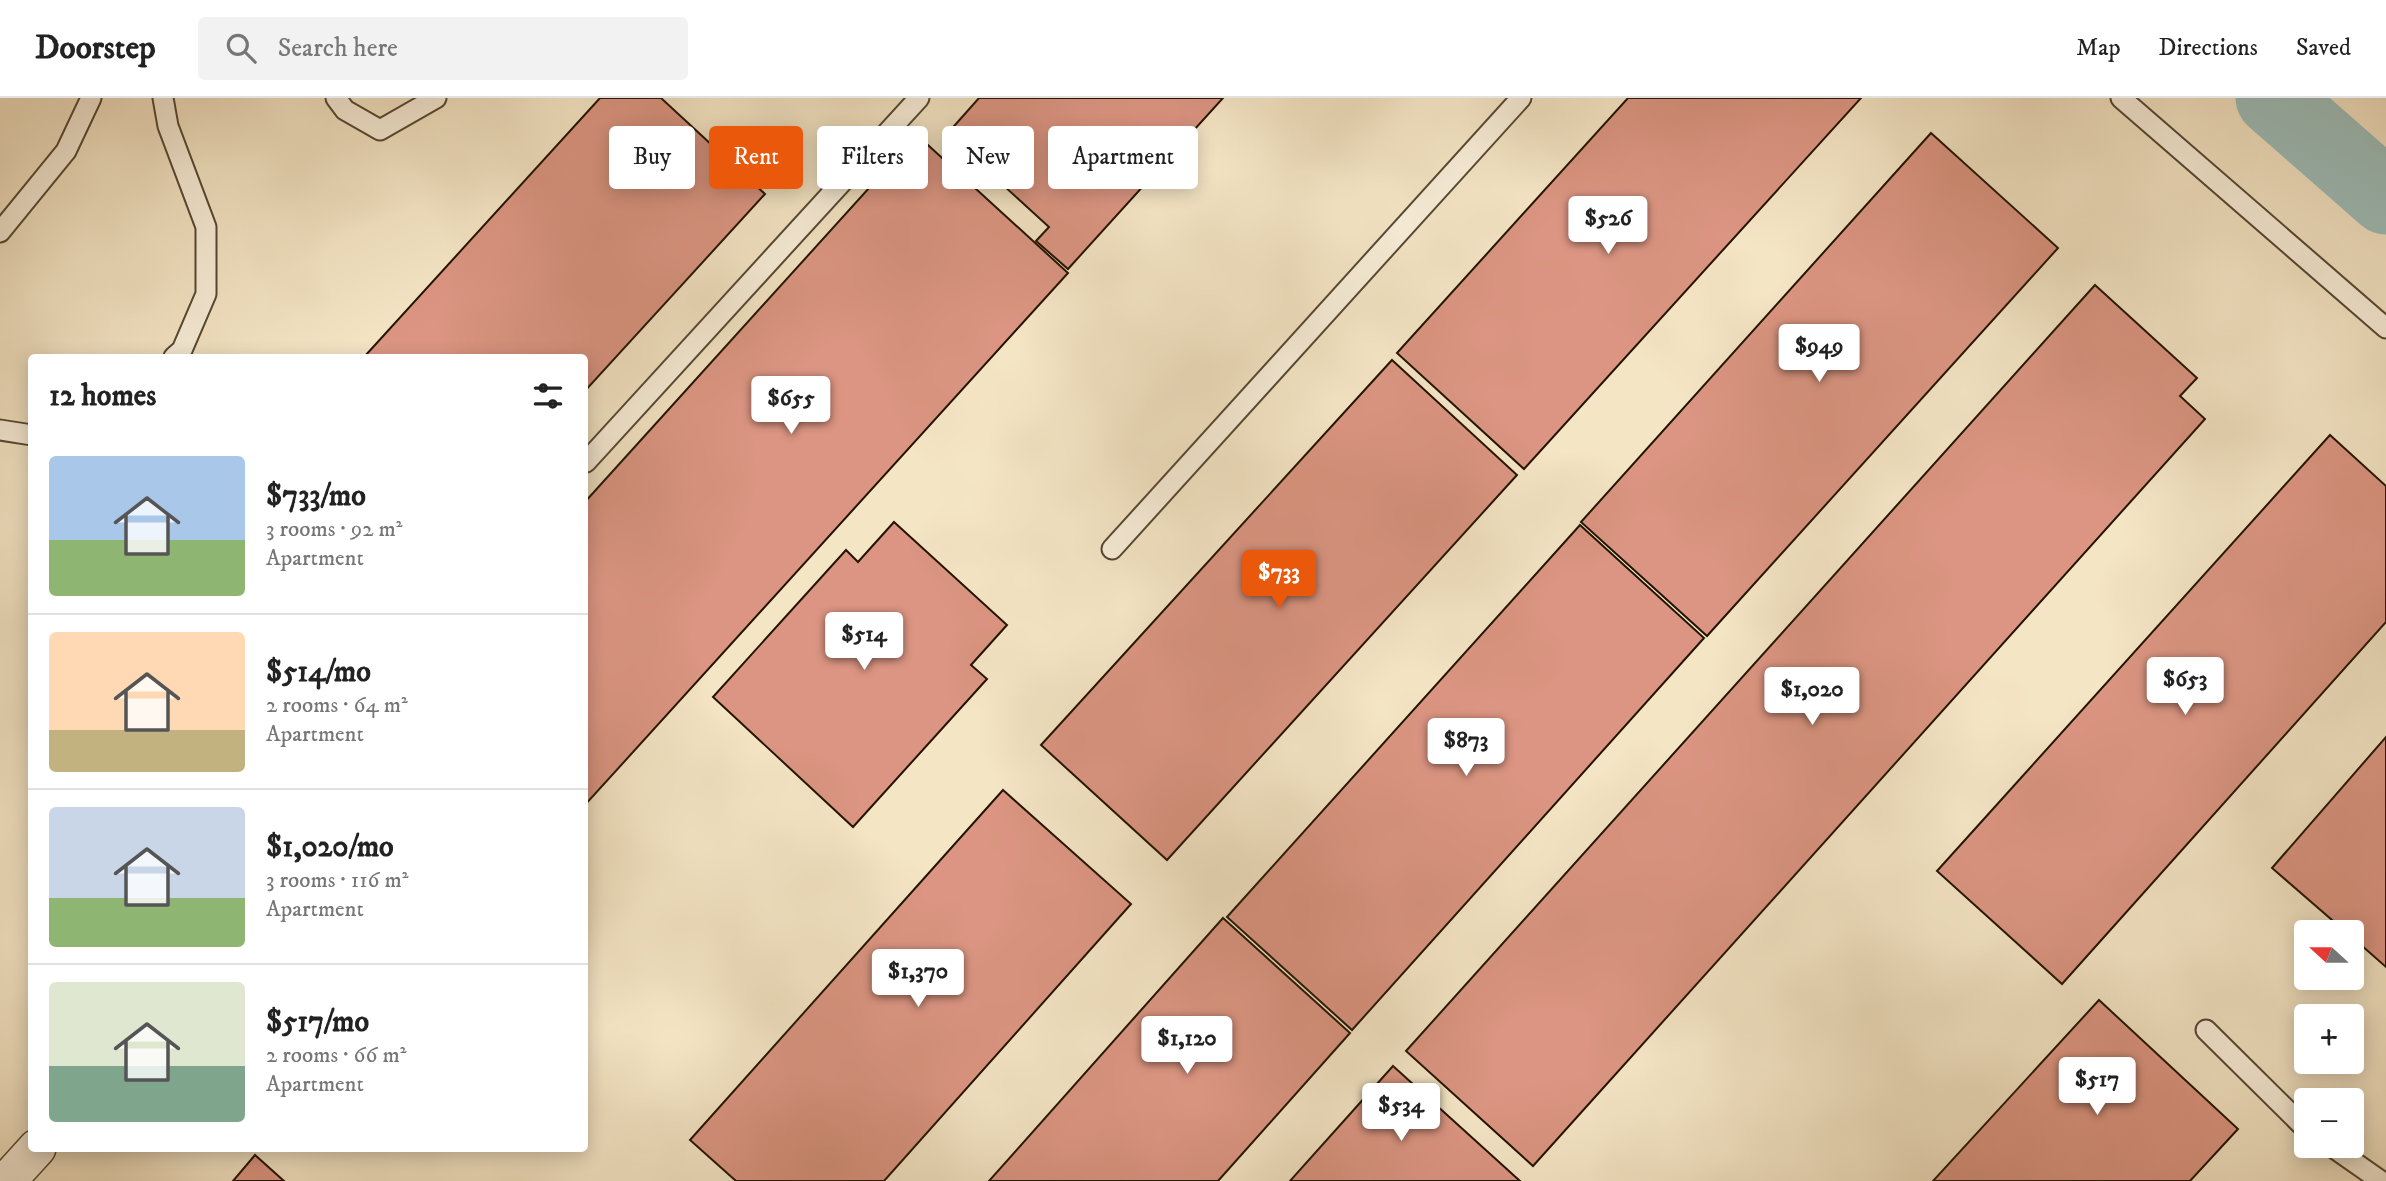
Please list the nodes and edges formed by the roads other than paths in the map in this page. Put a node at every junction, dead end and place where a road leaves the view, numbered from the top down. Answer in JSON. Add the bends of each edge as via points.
{"nodes":[{"id":1,"x":91,"y":98,"type":"edge"},
{"id":2,"x":163,"y":98,"type":"edge"},
{"id":3,"x":336,"y":98,"type":"edge"},
{"id":4,"x":436,"y":98,"type":"edge"},
{"id":5,"x":919,"y":98,"type":"edge"},
{"id":6,"x":1521,"y":98,"type":"edge"},
{"id":7,"x":2121,"y":98,"type":"edge"},
{"id":8,"x":0,"y":232,"type":"edge"},
{"id":9,"x":2386,"y":328,"type":"edge"},
{"id":10,"x":176,"y":354,"type":"edge"},
{"id":11,"x":0,"y":430,"type":"edge"},
{"id":12,"x":28,"y":434,"type":"edge"},
{"id":13,"x":588,"y":460,"type":"edge"},
{"id":14,"x":1112,"y":548,"type":"dead end"},
{"id":15,"x":2206,"y":1030,"type":"dead end"},
{"id":16,"x":2294,"y":1117,"type":"edge"},
{"id":17,"x":33,"y":1152,"type":"edge"},
{"id":18,"x":2348,"y":1158,"type":"edge"},
{"id":19,"x":7,"y":1181,"type":"edge"},
{"id":20,"x":2381,"y":1181,"type":"edge"}],
"edges":[{"from":1,"to":8,"type":"lane","via":[[66,152]]},
{"from":2,"to":10,"type":"lane","via":[[168,126],[206,227],[206,294]]},
{"from":3,"to":4,"type":"lane","via":[[345,110],[380,130]]},
{"from":5,"to":13,"type":"lane"},
{"from":6,"to":14,"type":"lane"},
{"from":7,"to":9,"type":"lane"},
{"from":11,"to":12,"type":"lane"},
{"from":15,"to":16,"type":"lane"},
{"from":17,"to":19,"type":"street"},
{"from":18,"to":20,"type":"lane"}]}
